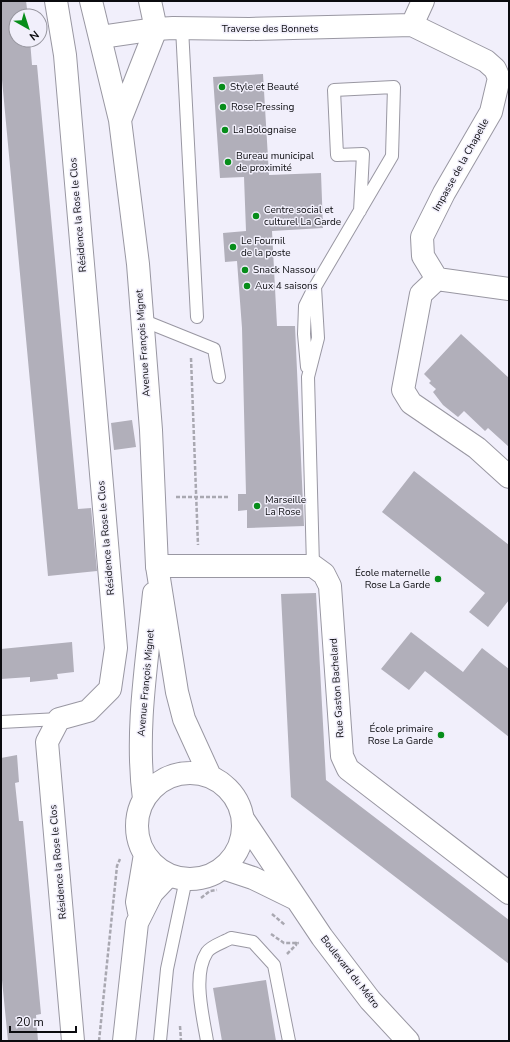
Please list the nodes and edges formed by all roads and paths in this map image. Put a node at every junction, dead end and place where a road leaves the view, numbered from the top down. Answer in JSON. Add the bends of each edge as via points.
{"nodes":[{"id":1,"x":56,"y":1,"type":"edge"},
{"id":2,"x":91,"y":1,"type":"edge"},
{"id":3,"x":150,"y":1,"type":"edge"},
{"id":4,"x":423,"y":1,"type":"edge"},
{"id":5,"x":412,"y":25,"type":"junction"},
{"id":6,"x":182,"y":28,"type":"junction"},
{"id":7,"x":156,"y":29,"type":"junction"},
{"id":8,"x":101,"y":37,"type":"junction"},
{"id":9,"x":504,"y":79,"type":"edge"},
{"id":10,"x":120,"y":120,"type":"junction"},
{"id":11,"x":360,"y":211,"type":"junction"},
{"id":12,"x":437,"y":279,"type":"junction"},
{"id":13,"x":509,"y":289,"type":"edge"},
{"id":14,"x":197,"y":317,"type":"dead end"},
{"id":15,"x":142,"y":320,"type":"junction"},
{"id":16,"x":190,"y":340,"type":"junction"},
{"id":17,"x":219,"y":377,"type":"dead end"},
{"id":18,"x":509,"y":477,"type":"edge"},
{"id":19,"x":154,"y":497,"type":"junction"},
{"id":20,"x":196,"y":497,"type":"junction"},
{"id":21,"x":228,"y":497,"type":"dead end"},
{"id":22,"x":157,"y":566,"type":"junction"},
{"id":23,"x":313,"y":566,"type":"junction"},
{"id":24,"x":200,"y":568,"type":"junction"},
{"id":25,"x":59,"y":718,"type":"junction"},
{"id":26,"x":1,"y":722,"type":"edge"},
{"id":27,"x":210,"y":776,"type":"junction"},
{"id":28,"x":144,"y":799,"type":"junction"},
{"id":29,"x":243,"y":820,"type":"junction"},
{"id":30,"x":142,"y":849,"type":"junction"},
{"id":31,"x":223,"y":868,"type":"junction"},
{"id":32,"x":178,"y":877,"type":"junction"},
{"id":33,"x":222,"y":889,"type":"dead end"},
{"id":34,"x":509,"y":893,"type":"edge"},
{"id":35,"x":297,"y":899,"type":"junction"},
{"id":36,"x":198,"y":903,"type":"dead end"},
{"id":37,"x":267,"y":908,"type":"dead end"},
{"id":38,"x":140,"y":916,"type":"junction"},
{"id":39,"x":289,"y":928,"type":"dead end"},
{"id":40,"x":298,"y":939,"type":"dead end"},
{"id":41,"x":274,"y":965,"type":"junction"},
{"id":42,"x":73,"y":1041,"type":"edge"},
{"id":43,"x":99,"y":1041,"type":"edge"},
{"id":44,"x":124,"y":1041,"type":"edge"},
{"id":45,"x":160,"y":1041,"type":"edge"},
{"id":46,"x":207,"y":1041,"type":"edge"},
{"id":47,"x":289,"y":1041,"type":"edge"},
{"id":48,"x":408,"y":1041,"type":"edge"}],
"edges":[{"from":1,"to":25,"type":"street","name":"Résidence la Rose le Clos","via":[[65,55],[116,648],[110,689],[88,711]]},
{"from":2,"to":8,"type":"street","name":"Avenue François Mignet"},
{"from":3,"to":7,"type":"street"},
{"from":4,"to":5,"type":"street"},
{"from":5,"to":6,"type":"street","name":"Traverse des Bonnets"},
{"from":5,"to":9,"type":"street","name":"Impasse de la Chapelle","via":[[486,61]]},
{"from":6,"to":7,"type":"street","name":"Traverse des Bonnets"},
{"from":6,"to":14,"type":"lane"},
{"from":7,"to":8,"type":"street","name":"Traverse des Bonnets"},
{"from":7,"to":10,"type":"street","name":"Avenue François Mignet"},
{"from":8,"to":10,"type":"street","name":"Avenue François Mignet"},
{"from":9,"to":12,"type":"street","name":"Impasse de la Chapelle","via":[[491,112],[444,193],[422,237],[423,256]]},
{"from":10,"to":15,"type":"street","name":"Avenue François Mignet","via":[[138,264]]},
{"from":11,"to":11,"type":"lane","via":[[392,156],[394,87],[334,90],[337,155],[363,154]]},
{"from":11,"to":23,"type":"lane","via":[[315,287],[318,338],[308,377]]},
{"from":12,"to":13,"type":"street"},
{"from":12,"to":18,"type":"street","via":[[421,294],[403,390],[411,403],[477,448]]},
{"from":15,"to":16,"type":"lane"},
{"from":15,"to":19,"type":"street","name":"Avenue François Mignet"},
{"from":16,"to":17,"type":"lane","via":[[214,349]]},
{"from":16,"to":20,"type":"path"},
{"from":19,"to":20,"type":"path"},
{"from":19,"to":22,"type":"street","name":"Avenue François Mignet"},
{"from":20,"to":21,"type":"path"},
{"from":20,"to":24,"type":"path"},
{"from":22,"to":24,"type":"street"},
{"from":22,"to":27,"type":"street","name":"Avenue François Mignet","via":[[177,692],[184,719]]},
{"from":22,"to":28,"type":"street","name":"Avenue François Mignet","via":[[140,738],[140,770]]},
{"from":23,"to":24,"type":"street"},
{"from":23,"to":34,"type":"street","name":"Rue Gaston Bachelard","via":[[324,574],[330,586],[342,756],[348,769]]},
{"from":25,"to":26,"type":"lane"},
{"from":25,"to":42,"type":"street","name":"Résidence la Rose le Clos","via":[[47,742]]},
{"from":27,"to":28,"type":"street","via":[[192,773],[173,776],[156,785]]},
{"from":27,"to":29,"type":"street","via":[[226,786],[238,802]]},
{"from":28,"to":30,"type":"street","via":[[138,814],[137,829]]},
{"from":29,"to":31,"type":"street","via":[[242,838],[235,854]]},
{"from":29,"to":35,"type":"street","name":"Boulevard du Métro"},
{"from":30,"to":32,"type":"street","via":[[155,866]]},
{"from":30,"to":38,"type":"street","via":[[136,902]]},
{"from":30,"to":43,"type":"path","via":[[122,856],[117,866]]},
{"from":31,"to":32,"type":"street","via":[[206,877]]},
{"from":31,"to":35,"type":"street","via":[[253,878]]},
{"from":32,"to":38,"type":"street","via":[[152,893]]},
{"from":32,"to":45,"type":"lane"},
{"from":33,"to":36,"type":"path","via":[[210,891],[202,896]]},
{"from":35,"to":48,"type":"street","name":"Boulevard du Métro","via":[[370,1000]]},
{"from":37,"to":39,"type":"path"},
{"from":38,"to":44,"type":"street","via":[[137,923]]},
{"from":40,"to":41,"type":"path","via":[[296,945]]},
{"from":41,"to":46,"type":"lane","via":[[253,942],[230,938],[207,951],[200,969],[200,994]]},
{"from":41,"to":47,"type":"lane"}]}
